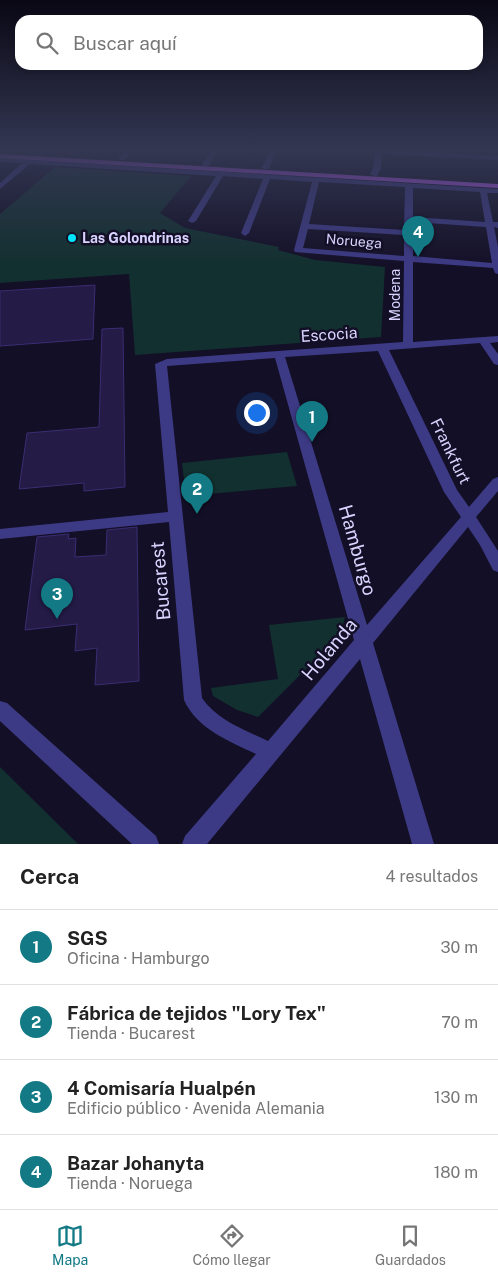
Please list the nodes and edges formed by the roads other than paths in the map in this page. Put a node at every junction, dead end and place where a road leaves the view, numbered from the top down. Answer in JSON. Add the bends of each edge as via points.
{"nodes":[{"id":1,"x":212,"y":188,"type":"edge"},
{"id":2,"x":263,"y":188,"type":"edge"},
{"id":3,"x":314,"y":188,"type":"edge"},
{"id":4,"x":409,"y":188,"type":"edge"},
{"id":5,"x":453,"y":188,"type":"edge"},
{"id":6,"x":488,"y":188,"type":"edge"},
{"id":7,"x":482,"y":190,"type":"junction"},
{"id":8,"x":408,"y":219,"type":"junction"},
{"id":9,"x":192,"y":220,"type":"dead end"},
{"id":10,"x":493,"y":225,"type":"edge"},
{"id":11,"x":304,"y":226,"type":"junction"},
{"id":12,"x":245,"y":232,"type":"dead end"},
{"id":13,"x":408,"y":233,"type":"junction"},
{"id":14,"x":408,"y":259,"type":"junction"},
{"id":15,"x":498,"y":268,"type":"edge"},
{"id":16,"x":498,"y":339,"type":"edge"},
{"id":17,"x":483,"y":340,"type":"junction"},
{"id":18,"x":408,"y":345,"type":"junction"},
{"id":19,"x":382,"y":347,"type":"junction"},
{"id":20,"x":279,"y":354,"type":"junction"},
{"id":21,"x":498,"y":362,"type":"edge"},
{"id":22,"x":163,"y":363,"type":"joint"},
{"id":23,"x":498,"y":482,"type":"edge"},
{"id":24,"x":175,"y":516,"type":"junction"},
{"id":25,"x":468,"y":518,"type":"junction"},
{"id":26,"x":0,"y":534,"type":"edge"},
{"id":27,"x":498,"y":566,"type":"edge"},
{"id":28,"x":364,"y":641,"type":"junction"},
{"id":29,"x":0,"y":709,"type":"edge"},
{"id":30,"x":271,"y":752,"type":"junction"},
{"id":31,"x":148,"y":844,"type":"edge"},
{"id":32,"x":193,"y":844,"type":"edge"},
{"id":33,"x":423,"y":844,"type":"edge"}],
"edges":[{"from":1,"to":9,"type":"street"},
{"from":2,"to":12,"type":"street"},
{"from":3,"to":11,"type":"street"},
{"from":4,"to":8,"type":"street","name":"Modena"},
{"from":5,"to":7,"type":"street"},
{"from":6,"to":7,"type":"street"},
{"from":7,"to":10,"type":"street"},
{"from":8,"to":10,"type":"street"},
{"from":8,"to":13,"type":"street","name":"Modena"},
{"from":10,"to":15,"type":"street"},
{"from":11,"to":13,"type":"street"},
{"from":11,"to":14,"type":"street","name":"Noruega","via":[[298,250]]},
{"from":13,"to":14,"type":"street","name":"Modena"},
{"from":14,"to":15,"type":"street","name":"Noruega"},
{"from":14,"to":18,"type":"street","name":"Modena"},
{"from":16,"to":17,"type":"street","name":"Escocia"},
{"from":17,"to":18,"type":"street","name":"Escocia"},
{"from":17,"to":21,"type":"street"},
{"from":18,"to":19,"type":"street","name":"Escocia"},
{"from":19,"to":20,"type":"street","name":"Escocia"},
{"from":19,"to":25,"type":"street","name":"Frankfurt","via":[[451,492]]},
{"from":20,"to":22,"type":"street","name":"Escocia"},
{"from":20,"to":28,"type":"street","name":"Hamburgo"},
{"from":22,"to":24,"type":"street","name":"Bucarest"},
{"from":23,"to":25,"type":"street","name":"Holanda"},
{"from":24,"to":26,"type":"street"},
{"from":24,"to":30,"type":"street","name":"Bucarest","via":[[192,700],[210,720]]},
{"from":25,"to":27,"type":"street","name":"Frankfurt","via":[[486,542]]},
{"from":25,"to":28,"type":"street","name":"Holanda"},
{"from":28,"to":30,"type":"street","name":"Holanda"},
{"from":28,"to":33,"type":"street","name":"Hamburgo"},
{"from":29,"to":31,"type":"street"},
{"from":30,"to":32,"type":"street","name":"Holanda"}]}
